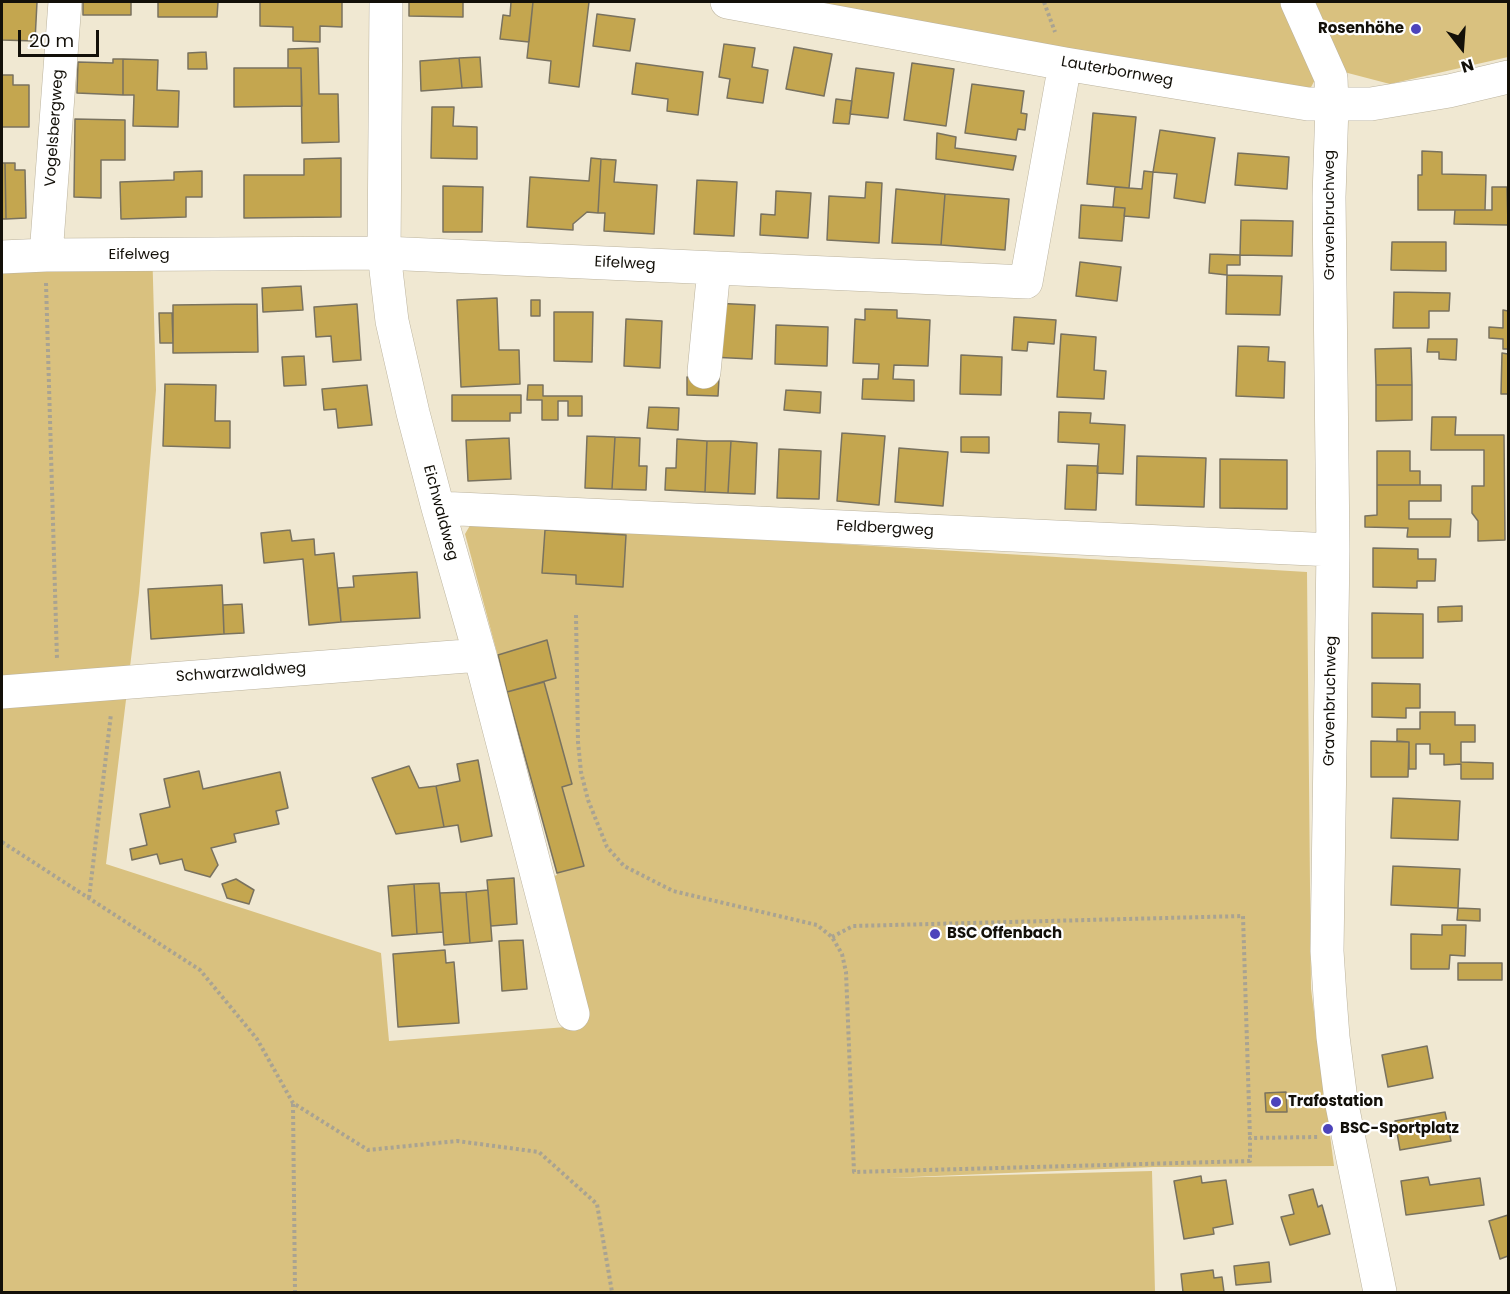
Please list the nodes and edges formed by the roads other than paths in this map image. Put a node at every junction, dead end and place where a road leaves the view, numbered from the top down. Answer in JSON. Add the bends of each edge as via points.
{"nodes":[{"id":1,"x":65,"y":2,"type":"edge"},
{"id":2,"x":386,"y":2,"type":"edge"},
{"id":3,"x":727,"y":2,"type":"edge"},
{"id":4,"x":1297,"y":2,"type":"edge"},
{"id":5,"x":1065,"y":63,"type":"junction"},
{"id":6,"x":1509,"y":77,"type":"edge"},
{"id":7,"x":1332,"y":105,"type":"junction"},
{"id":8,"x":384,"y":253,"type":"junction"},
{"id":9,"x":46,"y":255,"type":"junction"},
{"id":10,"x":2,"y":257,"type":"edge"},
{"id":11,"x":714,"y":268,"type":"junction"},
{"id":12,"x":704,"y":372,"type":"dead end"},
{"id":13,"x":438,"y":508,"type":"junction"},
{"id":14,"x":1333,"y":550,"type":"junction"},
{"id":15,"x":480,"y":655,"type":"junction"},
{"id":16,"x":2,"y":692,"type":"edge"},
{"id":17,"x":573,"y":1014,"type":"dead end"},
{"id":18,"x":1380,"y":1293,"type":"edge"}],
"edges":[{"from":1,"to":9,"type":"street","name":"Vogelsbergweg"},
{"from":2,"to":8,"type":"street","name":"Eichwaldweg"},
{"from":3,"to":5,"type":"street","name":"Lauterbornweg"},
{"from":4,"to":7,"type":"street","name":"Gravenbruchweg","via":[[1331,78]]},
{"from":5,"to":7,"type":"street","name":"Lauterbornweg"},
{"from":5,"to":11,"type":"street","name":"Eifelweg","via":[[1026,282]]},
{"from":6,"to":7,"type":"street","name":"Lauterbornweg","via":[[1371,104]]},
{"from":7,"to":14,"type":"street","name":"Gravenbruchweg","via":[[1329,197]]},
{"from":8,"to":9,"type":"street","name":"Eifelweg"},
{"from":8,"to":11,"type":"street","name":"Eifelweg"},
{"from":8,"to":13,"type":"street","name":"Eichwaldweg","via":[[392,321]]},
{"from":9,"to":10,"type":"street","name":"Eifelweg"},
{"from":11,"to":12,"type":"street"},
{"from":13,"to":14,"type":"street","name":"Feldbergweg"},
{"from":13,"to":15,"type":"street","name":"Eichwaldweg"},
{"from":14,"to":18,"type":"street","name":"Gravenbruchweg","via":[[1327,951],[1332,1037]]},
{"from":15,"to":16,"type":"street","name":"Schwarzwaldweg"},
{"from":15,"to":17,"type":"street","name":"Eichwaldweg"}]}
